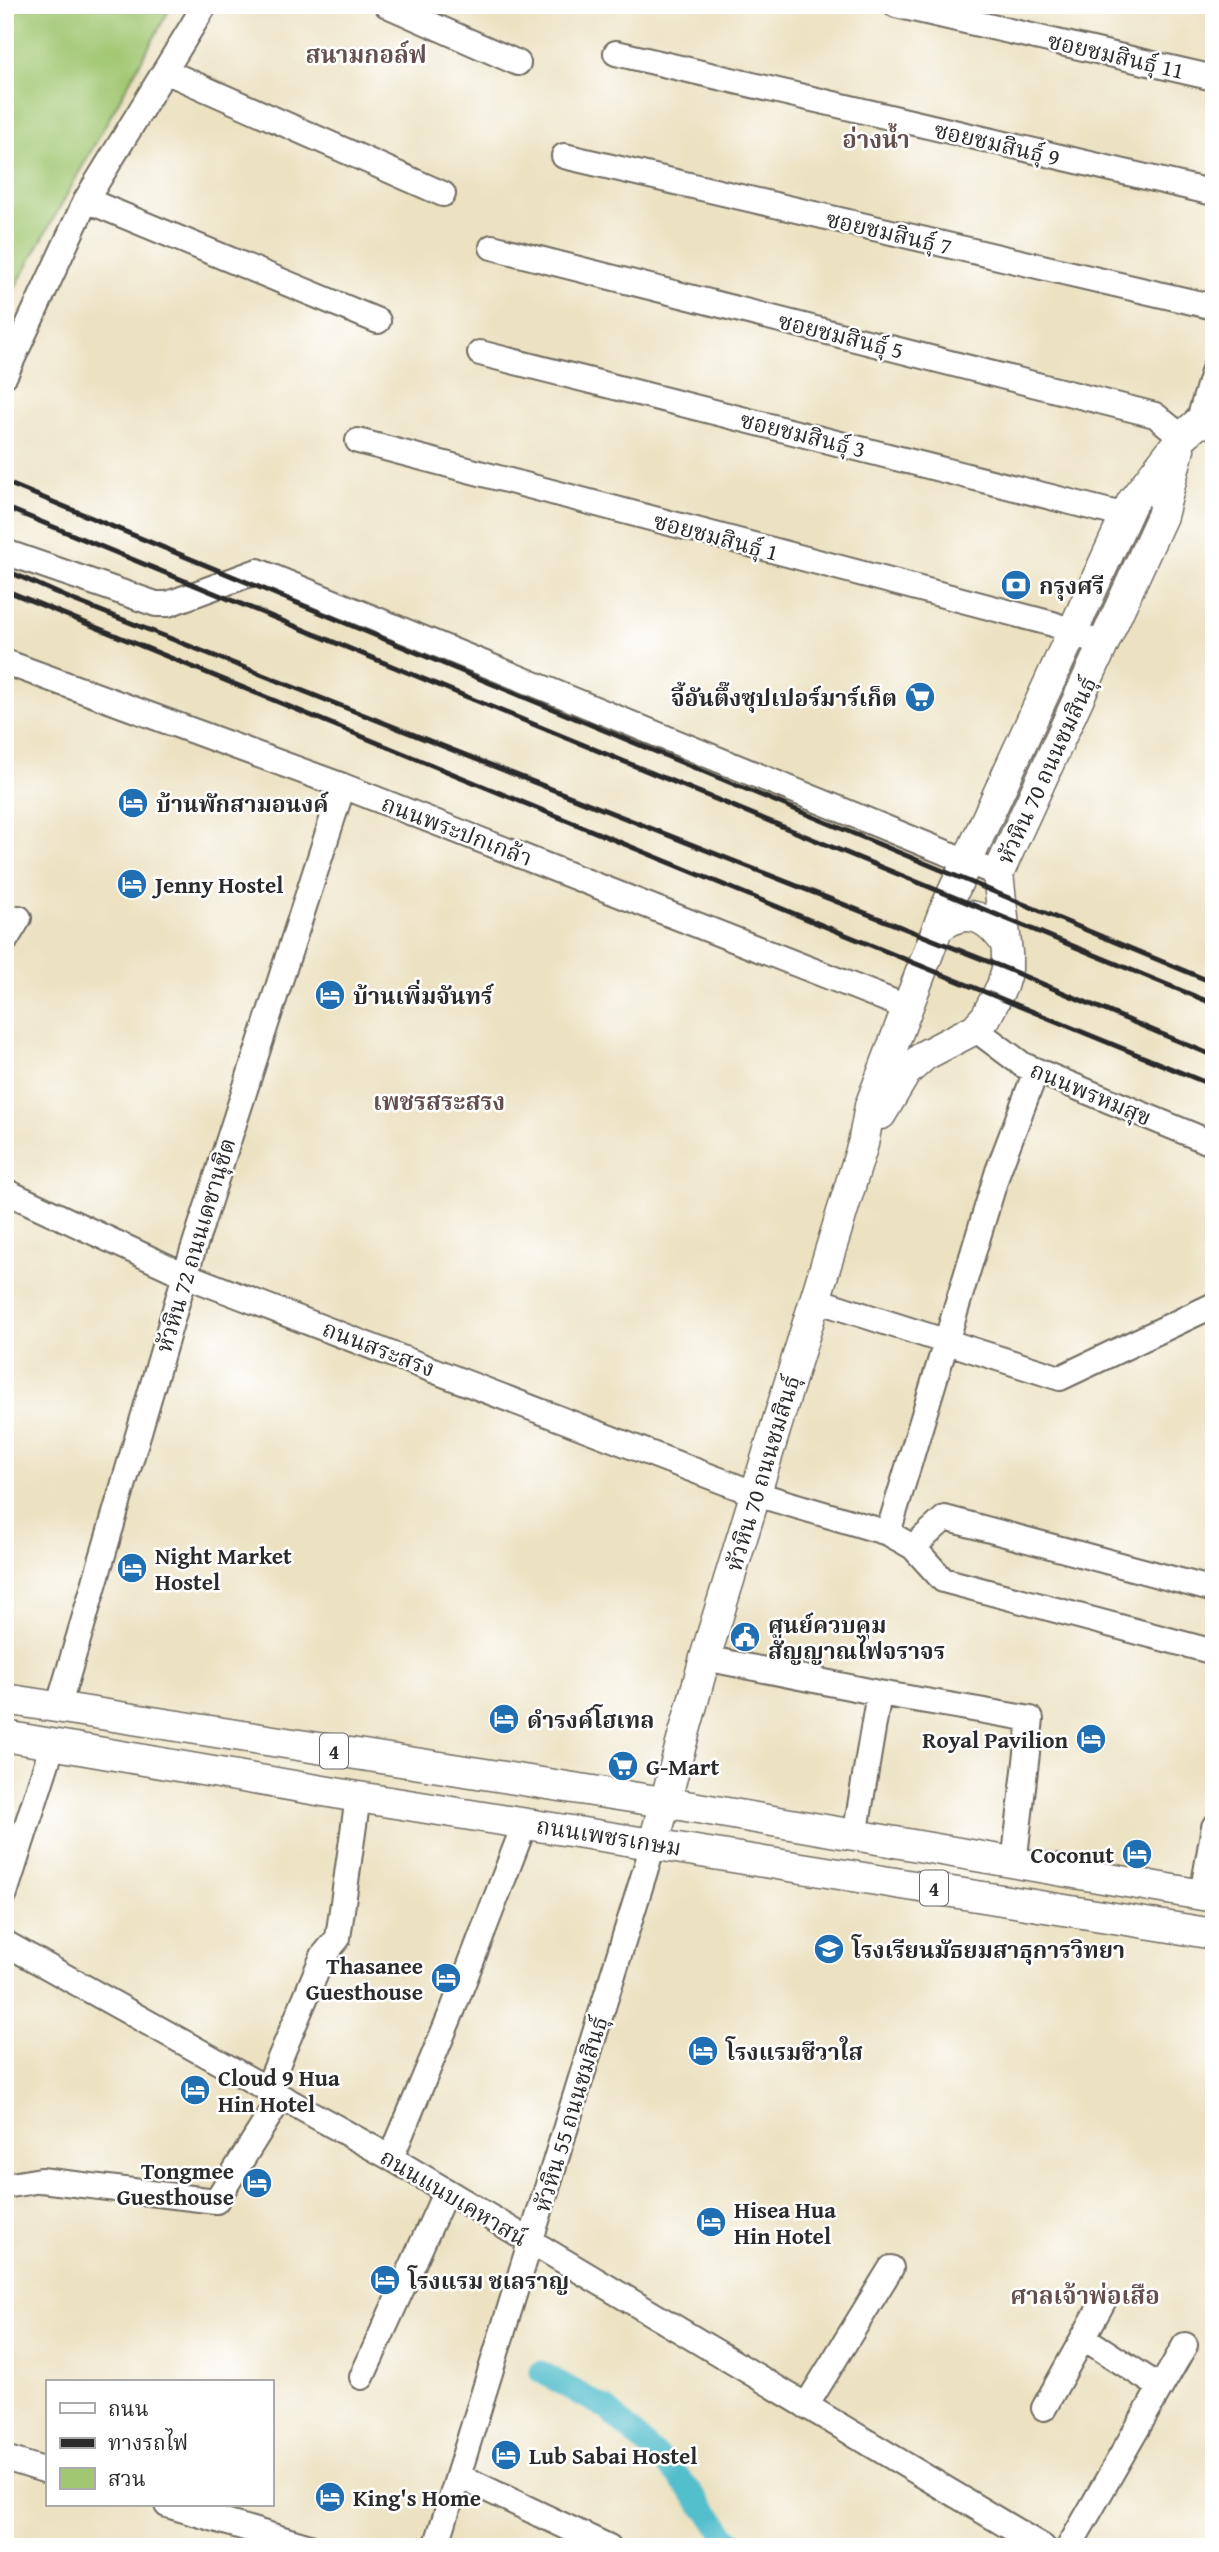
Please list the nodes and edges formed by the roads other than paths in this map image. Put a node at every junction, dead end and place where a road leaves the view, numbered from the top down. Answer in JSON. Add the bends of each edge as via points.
{"nodes":[{"id":1,"x":205,"y":5,"type":"edge"},
{"id":2,"x":387,"y":5,"type":"edge"},
{"id":3,"x":896,"y":5,"type":"edge"},
{"id":4,"x":616,"y":53,"type":"dead end"},
{"id":5,"x":518,"y":64,"type":"dead end"},
{"id":6,"x":165,"y":71,"type":"junction"},
{"id":7,"x":1214,"y":78,"type":"edge"},
{"id":8,"x":564,"y":156,"type":"dead end"},
{"id":9,"x":443,"y":194,"type":"dead end"},
{"id":10,"x":1214,"y":194,"type":"edge"},
{"id":11,"x":86,"y":200,"type":"junction"},
{"id":12,"x":492,"y":247,"type":"dead end"},
{"id":13,"x":1214,"y":307,"type":"edge"},
{"id":14,"x":378,"y":321,"type":"dead end"},
{"id":15,"x":480,"y":353,"type":"dead end"},
{"id":16,"x":1214,"y":369,"type":"edge"},
{"id":17,"x":5,"y":375,"type":"edge"},
{"id":18,"x":1198,"y":427,"type":"edge"},
{"id":19,"x":358,"y":441,"type":"dead end"},
{"id":20,"x":1126,"y":516,"type":"junction"},
{"id":21,"x":5,"y":552,"type":"edge"},
{"id":22,"x":1073,"y":631,"type":"junction"},
{"id":23,"x":1103,"y":645,"type":"junction"},
{"id":24,"x":5,"y":662,"type":"edge"},
{"id":25,"x":343,"y":786,"type":"junction"},
{"id":26,"x":968,"y":862,"type":"junction"},
{"id":27,"x":998,"y":874,"type":"junction"},
{"id":28,"x":19,"y":918,"type":"dead end"},
{"id":29,"x":937,"y":929,"type":"junction"},
{"id":30,"x":5,"y":941,"type":"edge"},
{"id":31,"x":1005,"y":942,"type":"junction"},
{"id":32,"x":906,"y":1007,"type":"junction"},
{"id":33,"x":966,"y":1034,"type":"junction"},
{"id":34,"x":1036,"y":1071,"type":"junction"},
{"id":35,"x":863,"y":1144,"type":"junction"},
{"id":36,"x":1214,"y":1144,"type":"edge"},
{"id":37,"x":5,"y":1191,"type":"edge"},
{"id":38,"x":185,"y":1275,"type":"junction"},
{"id":39,"x":816,"y":1300,"type":"junction"},
{"id":40,"x":1214,"y":1305,"type":"edge"},
{"id":41,"x":944,"y":1342,"type":"junction"},
{"id":42,"x":757,"y":1494,"type":"junction"},
{"id":43,"x":888,"y":1533,"type":"junction"},
{"id":44,"x":914,"y":1547,"type":"junction"},
{"id":45,"x":1214,"y":1590,"type":"edge"},
{"id":46,"x":1214,"y":1652,"type":"edge"},
{"id":47,"x":705,"y":1658,"type":"junction"},
{"id":48,"x":879,"y":1693,"type":"junction"},
{"id":49,"x":5,"y":1699,"type":"edge"},
{"id":50,"x":58,"y":1708,"type":"junction"},
{"id":51,"x":5,"y":1736,"type":"edge"},
{"id":52,"x":53,"y":1744,"type":"junction"},
{"id":53,"x":358,"y":1797,"type":"junction"},
{"id":54,"x":663,"y":1802,"type":"junction"},
{"id":55,"x":525,"y":1824,"type":"junction"},
{"id":56,"x":1214,"y":1827,"type":"edge"},
{"id":57,"x":855,"y":1836,"type":"junction"},
{"id":58,"x":654,"y":1842,"type":"junction"},
{"id":59,"x":1014,"y":1864,"type":"junction"},
{"id":60,"x":5,"y":1893,"type":"edge"},
{"id":61,"x":1208,"y":1896,"type":"edge"},
{"id":62,"x":1214,"y":1934,"type":"edge"},
{"id":63,"x":5,"y":1943,"type":"edge"},
{"id":64,"x":274,"y":2093,"type":"junction"},
{"id":65,"x":391,"y":2158,"type":"junction"},
{"id":66,"x":5,"y":2186,"type":"edge"},
{"id":67,"x":446,"y":2191,"type":"junction"},
{"id":68,"x":530,"y":2243,"type":"junction"},
{"id":69,"x":891,"y":2268,"type":"dead end"},
{"id":70,"x":1103,"y":2302,"type":"dead end"},
{"id":71,"x":1084,"y":2338,"type":"junction"},
{"id":72,"x":1185,"y":2345,"type":"dead end"},
{"id":73,"x":362,"y":2377,"type":"dead end"},
{"id":74,"x":1160,"y":2387,"type":"junction"},
{"id":75,"x":806,"y":2406,"type":"junction"},
{"id":76,"x":1044,"y":2408,"type":"dead end"},
{"id":77,"x":5,"y":2458,"type":"edge"},
{"id":78,"x":46,"y":2471,"type":"edge"},
{"id":79,"x":459,"y":2476,"type":"junction"},
{"id":80,"x":170,"y":2506,"type":"edge"},
{"id":81,"x":310,"y":2547,"type":"edge"},
{"id":82,"x":436,"y":2547,"type":"edge"},
{"id":83,"x":609,"y":2547,"type":"edge"},
{"id":84,"x":1043,"y":2547,"type":"edge"},
{"id":85,"x":1069,"y":2547,"type":"edge"}],
"edges":[{"from":1,"to":6,"type":"street"},
{"from":2,"to":5,"type":"street"},
{"from":3,"to":7,"type":"street","name":"ซอยชมสินธุ์ 11"},
{"from":4,"to":10,"type":"street","name":"ซอยชมสินธุ์ 9"},
{"from":6,"to":9,"type":"street"},
{"from":6,"to":11,"type":"street"},
{"from":8,"to":13,"type":"street","name":"ซอยชมสินธุ์ 7"},
{"from":11,"to":14,"type":"street"},
{"from":11,"to":17,"type":"street"},
{"from":12,"to":18,"type":"street","name":"ซอยชมสินธุ์ 5"},
{"from":15,"to":20,"type":"street","name":"ซอยชมสินธุ์ 3"},
{"from":16,"to":18,"type":"street","name":"หัวหิน 70 ถนนชมสินธุ์"},
{"from":18,"to":20,"type":"main road","name":"หัวหิน 70 ถนนชมสินธุ์","via":[[1132,502]]},
{"from":18,"to":23,"type":"main road","name":"หัวหิน 70 ถนนชมสินธุ์"},
{"from":19,"to":22,"type":"street","name":"ซอยชมสินธุ์ 1"},
{"from":20,"to":22,"type":"main road","name":"หัวหิน 70 ถนนชมสินธุ์"},
{"from":21,"to":26,"type":"street","via":[[156,604],[168,604],[258,571]]},
{"from":22,"to":23,"type":"street","name":"ซอยชมสินธุ์ 1"},
{"from":22,"to":26,"type":"main road","name":"หัวหิน 70 ถนนชมสินธุ์"},
{"from":23,"to":27,"type":"main road","name":"หัวหิน 70 ถนนชมสินธุ์"},
{"from":24,"to":25,"type":"street","name":"ถนนพระปกเกล้า"},
{"from":25,"to":32,"type":"street","name":"ถนนพระปกเกล้า"},
{"from":25,"to":38,"type":"street","name":"หัวหิน 72 ถนนเดชานุชิต"},
{"from":26,"to":27,"type":"street"},
{"from":26,"to":29,"type":"main road","name":"หัวหิน 70 ถนนชมสินธุ์"},
{"from":27,"to":31,"type":"main road","name":"หัวหิน 70 ถนนชมสินธุ์"},
{"from":28,"to":30,"type":"street"},
{"from":29,"to":31,"type":"main road","via":[[951,918],[971,915],[986,920]]},
{"from":29,"to":32,"type":"main road","name":"หัวหิน 70 ถนนชมสินธุ์"},
{"from":31,"to":33,"type":"main road","name":"หัวหิน 70 ถนนชมสินธุ์","via":[[1007,969],[1002,986],[986,1017]]},
{"from":32,"to":33,"type":"main road","via":[[925,1032]]},
{"from":32,"to":35,"type":"main road","name":"หัวหิน 70 ถนนชมสินธุ์","via":[[870,1106]]},
{"from":33,"to":34,"type":"street","name":"ถนนพรหมสุข"},
{"from":33,"to":35,"type":"main road","name":"หัวหิน 70 ถนนชมสินธุ์","via":[[925,1055],[906,1072]]},
{"from":34,"to":36,"type":"street","name":"ถนนพรหมสุข"},
{"from":34,"to":41,"type":"street","via":[[998,1171]]},
{"from":35,"to":39,"type":"main road","name":"หัวหิน 70 ถนนชมสินธุ์"},
{"from":37,"to":38,"type":"street","name":"ถนนสระสรง"},
{"from":38,"to":42,"type":"street","name":"ถนนสระสรง"},
{"from":38,"to":50,"type":"street","name":"หัวหิน 72 ถนนเดชานุชิต"},
{"from":39,"to":41,"type":"street"},
{"from":39,"to":42,"type":"main road","name":"หัวหิน 70 ถนนชมสินธุ์"},
{"from":40,"to":41,"type":"street","via":[[1060,1378]]},
{"from":41,"to":43,"type":"street"},
{"from":42,"to":43,"type":"street","name":"ถนนสระสรง"},
{"from":42,"to":47,"type":"main road","name":"หัวหิน 70 ถนนชมสินธุ์"},
{"from":43,"to":44,"type":"street","name":"ถนนสระสรง"},
{"from":44,"to":45,"type":"street","via":[[945,1518]]},
{"from":44,"to":46,"type":"street","via":[[943,1580]]},
{"from":47,"to":48,"type":"street"},
{"from":47,"to":54,"type":"main road","name":"หัวหิน 70 ถนนชมสินธุ์"},
{"from":48,"to":57,"type":"street"},
{"from":48,"to":59,"type":"street","via":[[1031,1719]]},
{"from":49,"to":50,"type":"main road","name":"ถนนเพชรเกษม","number":"4"},
{"from":50,"to":54,"type":"main road","name":"ถนนเพชรเกษม","number":"4"},
{"from":51,"to":52,"type":"main road","name":"ถนนเพชรเกษม","number":"4"},
{"from":52,"to":53,"type":"main road","name":"ถนนเพชรเกษม","number":"4"},
{"from":52,"to":60,"type":"street"},
{"from":53,"to":55,"type":"main road","name":"ถนนเพชรเกษม","number":"4"},
{"from":53,"to":64,"type":"street","via":[[338,1938],[323,1956]]},
{"from":54,"to":57,"type":"main road","name":"ถนนเพชรเกษม","number":"4"},
{"from":54,"to":58,"type":"main road","name":"หัวหิน 70 ถนนชมสินธุ์"},
{"from":55,"to":58,"type":"main road","name":"ถนนเพชรเกษม","number":"4"},
{"from":55,"to":65,"type":"street"},
{"from":56,"to":61,"type":"street"},
{"from":57,"to":59,"type":"main road","name":"ถนนเพชรเกษม","number":"4"},
{"from":58,"to":62,"type":"main road","name":"ถนนเพชรเกษม","number":"4"},
{"from":58,"to":68,"type":"street","name":"หัวหิน 55 ถนนชมสินธุ์"},
{"from":59,"to":61,"type":"main road","name":"ถนนเพชรเกษม","number":"4"},
{"from":63,"to":64,"type":"street","name":"ถนนแนบเคหาสน์"},
{"from":64,"to":65,"type":"street","name":"ถนนแนบเคหาสน์"},
{"from":64,"to":66,"type":"street","via":[[216,2201],[41,2180]]},
{"from":65,"to":67,"type":"street","name":"ถนนแนบเคหาสน์"},
{"from":67,"to":68,"type":"street","name":"ถนนแนบเคหาสน์"},
{"from":67,"to":73,"type":"street"},
{"from":68,"to":75,"type":"street","name":"ถนนแนบเคหาสน์"},
{"from":68,"to":79,"type":"street","name":"หัวหิน 55 ถนนชมสินธุ์"},
{"from":69,"to":75,"type":"street"},
{"from":70,"to":71,"type":"street"},
{"from":71,"to":74,"type":"street"},
{"from":71,"to":76,"type":"street"},
{"from":72,"to":74,"type":"street"},
{"from":74,"to":85,"type":"street"},
{"from":75,"to":84,"type":"street","name":"ถนนแนบเคหาสน์"},
{"from":77,"to":78,"type":"street"},
{"from":79,"to":82,"type":"street","name":"หัวหิน 55 ถนนชมสินธุ์"},
{"from":79,"to":83,"type":"street"},
{"from":80,"to":81,"type":"street"}]}
